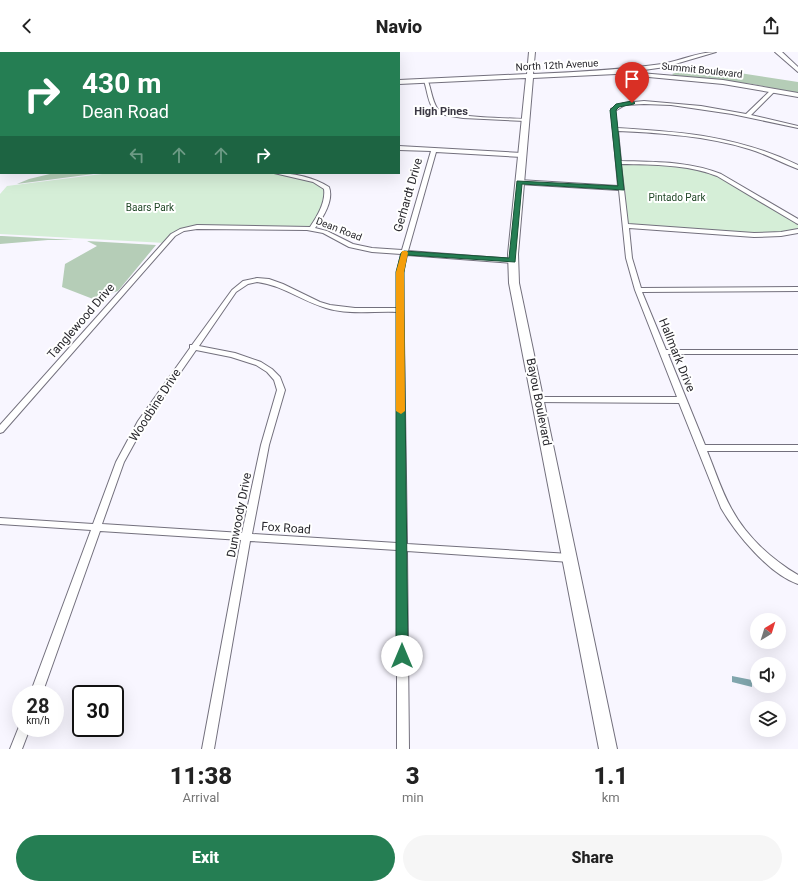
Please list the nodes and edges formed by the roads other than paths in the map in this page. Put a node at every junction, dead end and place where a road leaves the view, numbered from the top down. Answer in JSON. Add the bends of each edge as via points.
{"nodes":[{"id":1,"x":532,"y":52,"type":"edge"},
{"id":2,"x":713,"y":52,"type":"edge"},
{"id":3,"x":778,"y":52,"type":"edge"},
{"id":4,"x":787,"y":52,"type":"edge"},
{"id":5,"x":798,"y":60,"type":"edge"},
{"id":6,"x":665,"y":65,"type":"junction"},
{"id":7,"x":798,"y":70,"type":"edge"},
{"id":8,"x":603,"y":73,"type":"junction"},
{"id":9,"x":529,"y":76,"type":"junction"},
{"id":10,"x":671,"y":76,"type":"junction"},
{"id":11,"x":426,"y":81,"type":"junction"},
{"id":12,"x":400,"y":82,"type":"edge"},
{"id":13,"x":774,"y":90,"type":"junction"},
{"id":14,"x":798,"y":95,"type":"edge"},
{"id":15,"x":748,"y":114,"type":"junction"},
{"id":16,"x":525,"y":120,"type":"junction"},
{"id":17,"x":798,"y":127,"type":"edge"},
{"id":18,"x":614,"y":129,"type":"junction"},
{"id":19,"x":400,"y":148,"type":"edge"},
{"id":20,"x":434,"y":150,"type":"junction"},
{"id":21,"x":522,"y":155,"type":"junction"},
{"id":22,"x":618,"y":162,"type":"junction"},
{"id":23,"x":798,"y":167,"type":"edge"},
{"id":24,"x":282,"y":174,"type":"edge"},
{"id":25,"x":520,"y":182,"type":"junction"},
{"id":26,"x":621,"y":188,"type":"junction"},
{"id":27,"x":798,"y":222,"type":"edge"},
{"id":28,"x":626,"y":226,"type":"junction"},
{"id":29,"x":312,"y":228,"type":"junction"},
{"id":30,"x":182,"y":230,"type":"joint"},
{"id":31,"x":798,"y":231,"type":"edge"},
{"id":32,"x":404,"y":253,"type":"junction"},
{"id":33,"x":513,"y":261,"type":"junction"},
{"id":34,"x":798,"y":289,"type":"edge"},
{"id":35,"x":638,"y":290,"type":"junction"},
{"id":36,"x":400,"y":310,"type":"junction"},
{"id":37,"x":194,"y":347,"type":"junction"},
{"id":38,"x":664,"y":352,"type":"junction"},
{"id":39,"x":798,"y":352,"type":"edge"},
{"id":40,"x":538,"y":400,"type":"junction"},
{"id":41,"x":683,"y":400,"type":"junction"},
{"id":42,"x":0,"y":430,"type":"edge"},
{"id":43,"x":702,"y":448,"type":"junction"},
{"id":44,"x":798,"y":448,"type":"edge"},
{"id":45,"x":0,"y":521,"type":"edge"},
{"id":46,"x":96,"y":528,"type":"junction"},
{"id":47,"x":246,"y":538,"type":"junction"},
{"id":48,"x":402,"y":548,"type":"junction"},
{"id":49,"x":570,"y":558,"type":"junction"},
{"id":50,"x":798,"y":580,"type":"edge"},
{"id":51,"x":39,"y":685,"type":"edge"},
{"id":52,"x":21,"y":737,"type":"edge"},
{"id":53,"x":16,"y":749,"type":"edge"},
{"id":54,"x":208,"y":749,"type":"edge"},
{"id":55,"x":403,"y":749,"type":"edge"},
{"id":56,"x":608,"y":749,"type":"edge"}],
"edges":[{"from":1,"to":9,"type":"main road","name":"Bayou Boulevard"},
{"from":2,"to":6,"type":"main road","name":"North 12th Avenue"},
{"from":3,"to":7,"type":"main road"},
{"from":4,"to":5,"type":"main road"},
{"from":6,"to":8,"type":"main road","name":"North 12th Avenue"},
{"from":6,"to":10,"type":"main road"},
{"from":8,"to":9,"type":"main road","name":"North 12th Avenue"},
{"from":8,"to":10,"type":"main road","name":"Summit Boulevard"},
{"from":9,"to":11,"type":"main road","name":"North 12th Avenue"},
{"from":9,"to":16,"type":"main road","name":"Bayou Boulevard"},
{"from":10,"to":13,"type":"main road","name":"Summit Boulevard"},
{"from":11,"to":12,"type":"main road","name":"North 12th Avenue"},
{"from":11,"to":16,"type":"street","via":[[436,110],[441,113]]},
{"from":13,"to":14,"type":"main road","name":"Summit Boulevard"},
{"from":13,"to":15,"type":"street"},
{"from":15,"to":17,"type":"street"},
{"from":15,"to":18,"type":"street","name":"Hallmark Drive","via":[[700,107],[632,103],[618,105],[613,110]]},
{"from":16,"to":21,"type":"main road","name":"Bayou Boulevard"},
{"from":18,"to":22,"type":"street","name":"Hallmark Drive"},
{"from":18,"to":23,"type":"street","via":[[716,138],[754,148]]},
{"from":19,"to":20,"type":"street"},
{"from":20,"to":21,"type":"street"},
{"from":20,"to":32,"type":"street","name":"Gerhardt Drive"},
{"from":21,"to":25,"type":"main road","name":"Bayou Boulevard"},
{"from":22,"to":26,"type":"street","name":"Hallmark Drive"},
{"from":22,"to":27,"type":"street","via":[[705,169]]},
{"from":24,"to":29,"type":"street","via":[[316,181],[327,188],[329,195]]},
{"from":25,"to":26,"type":"street"},
{"from":25,"to":33,"type":"main road","name":"Bayou Boulevard"},
{"from":26,"to":28,"type":"street","name":"Hallmark Drive"},
{"from":28,"to":31,"type":"street","via":[[754,235]]},
{"from":28,"to":35,"type":"street","name":"Hallmark Drive","via":[[629,258]]},
{"from":29,"to":30,"type":"street","name":"Dean Road","via":[[197,227]]},
{"from":29,"to":32,"type":"street","name":"Dean Road","via":[[351,246]]},
{"from":30,"to":42,"type":"street","name":"Tanglewood Drive","via":[[173,235],[137,274]]},
{"from":32,"to":33,"type":"street","name":"Dean Road"},
{"from":32,"to":36,"type":"street","name":"Gerhardt Drive","via":[[400,272]]},
{"from":33,"to":40,"type":"main road","name":"Bayou Boulevard","via":[[514,283]]},
{"from":34,"to":35,"type":"street"},
{"from":35,"to":38,"type":"street","name":"Hallmark Drive"},
{"from":36,"to":37,"type":"street","name":"Woodbine Drive","via":[[331,307],[311,301],[276,282],[256,280],[242,284],[234,291]]},
{"from":36,"to":48,"type":"street","name":"Gerhardt Drive"},
{"from":37,"to":46,"type":"street","name":"Woodbine Drive","via":[[130,440]]},
{"from":37,"to":47,"type":"street","name":"Dunwoody Drive","via":[[258,362],[272,370],[280,384],[281,397],[265,445]]},
{"from":38,"to":39,"type":"street"},
{"from":38,"to":41,"type":"street","name":"Hallmark Drive"},
{"from":40,"to":41,"type":"street"},
{"from":40,"to":49,"type":"main road","name":"Bayou Boulevard"},
{"from":41,"to":43,"type":"street","name":"Hallmark Drive"},
{"from":43,"to":44,"type":"street"},
{"from":43,"to":50,"type":"street","name":"Hallmark Drive","via":[[726,508],[737,526],[759,551]]},
{"from":45,"to":46,"type":"street","name":"Fox Road"},
{"from":46,"to":47,"type":"street","name":"Fox Road"},
{"from":46,"to":51,"type":"street","name":"Woodbine Drive"},
{"from":47,"to":48,"type":"street","name":"Fox Road"},
{"from":47,"to":54,"type":"street","name":"Dunwoody Drive"},
{"from":48,"to":49,"type":"street","name":"Fox Road"},
{"from":48,"to":55,"type":"street","name":"Gerhardt Drive"},
{"from":49,"to":56,"type":"main road","name":"Bayou Boulevard"},
{"from":52,"to":53,"type":"street"}]}
